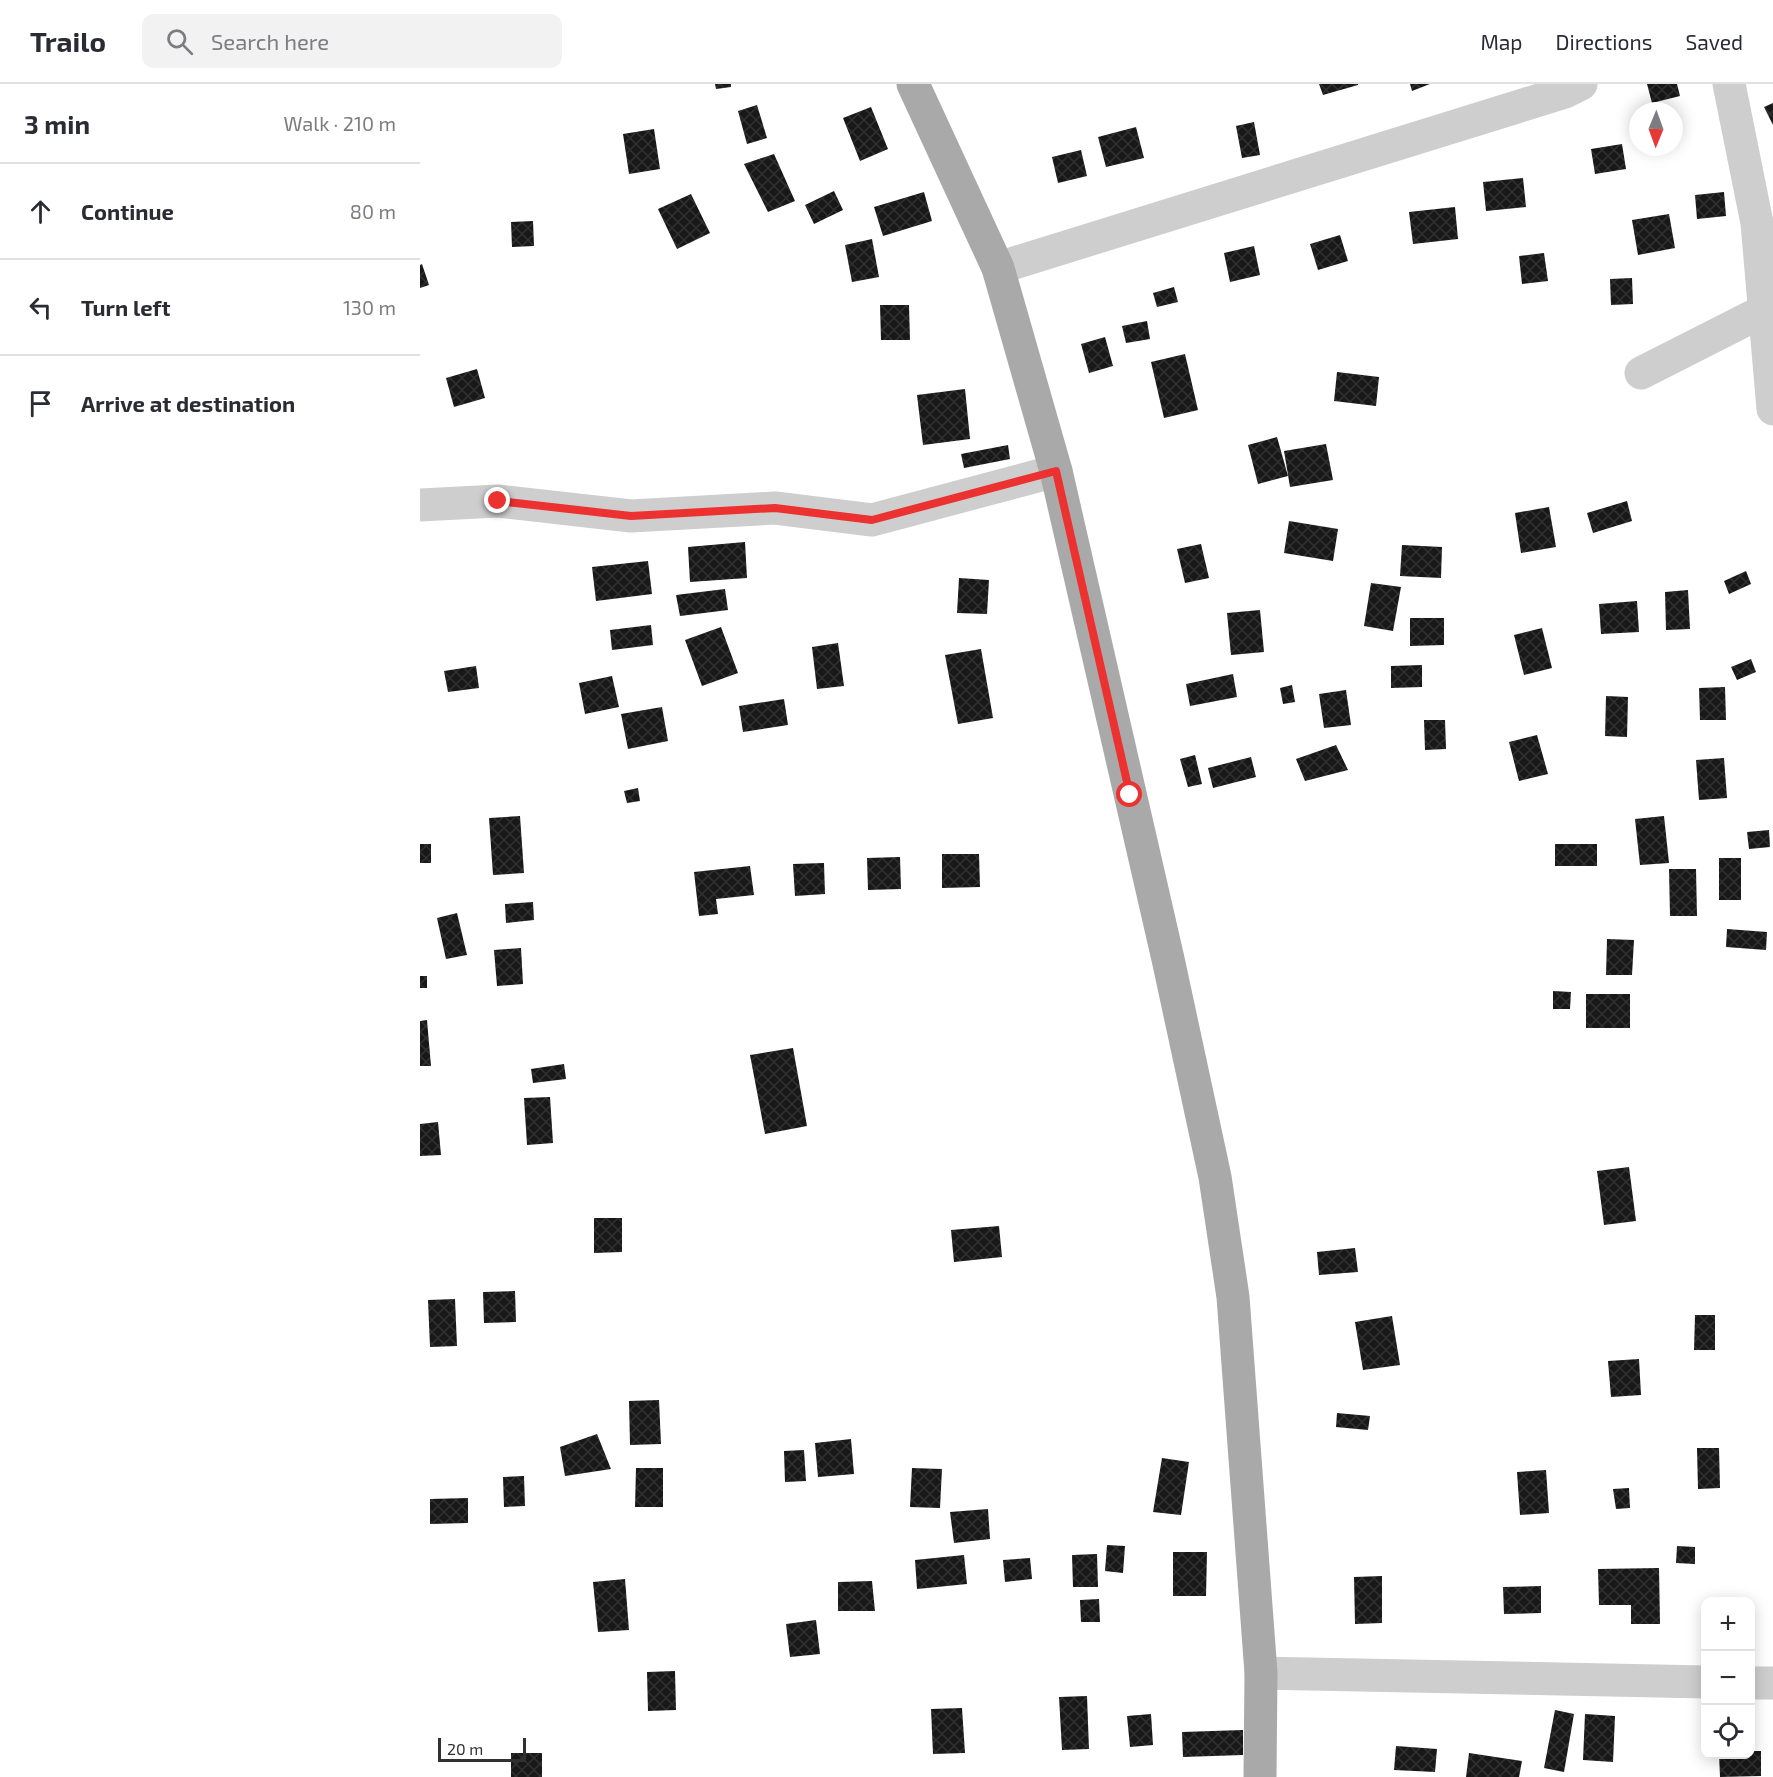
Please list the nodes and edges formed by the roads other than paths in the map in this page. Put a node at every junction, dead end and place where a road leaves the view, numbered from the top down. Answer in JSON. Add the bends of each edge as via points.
{"nodes":[{"id":1,"x":913,"y":84,"type":"edge"},
{"id":2,"x":1581,"y":84,"type":"edge"},
{"id":3,"x":1729,"y":84,"type":"edge"},
{"id":4,"x":998,"y":268,"type":"junction"},
{"id":5,"x":1769,"y":309,"type":"edge"},
{"id":6,"x":1641,"y":374,"type":"dead end"},
{"id":7,"x":1773,"y":410,"type":"edge"},
{"id":8,"x":1056,"y":471,"type":"junction"},
{"id":9,"x":420,"y":505,"type":"edge"},
{"id":10,"x":1261,"y":1673,"type":"junction"},
{"id":11,"x":1701,"y":1682,"type":"edge"},
{"id":12,"x":1755,"y":1683,"type":"edge"},
{"id":13,"x":1773,"y":1683,"type":"edge"},
{"id":14,"x":1260,"y":1777,"type":"edge"}],
"edges":[{"from":1,"to":4,"type":"main road"},
{"from":2,"to":4,"type":"street","via":[[1553,96]]},
{"from":3,"to":5,"type":"street","via":[[1757,223]]},
{"from":4,"to":8,"type":"main road"},
{"from":5,"to":6,"type":"street"},
{"from":5,"to":7,"type":"street"},
{"from":8,"to":9,"type":"street","via":[[872,520],[775,508],[631,516],[498,501]]},
{"from":8,"to":10,"type":"main road","via":[[1215,1177],[1233,1297]]},
{"from":10,"to":11,"type":"street"},
{"from":10,"to":14,"type":"main road"},
{"from":12,"to":13,"type":"street"}]}
